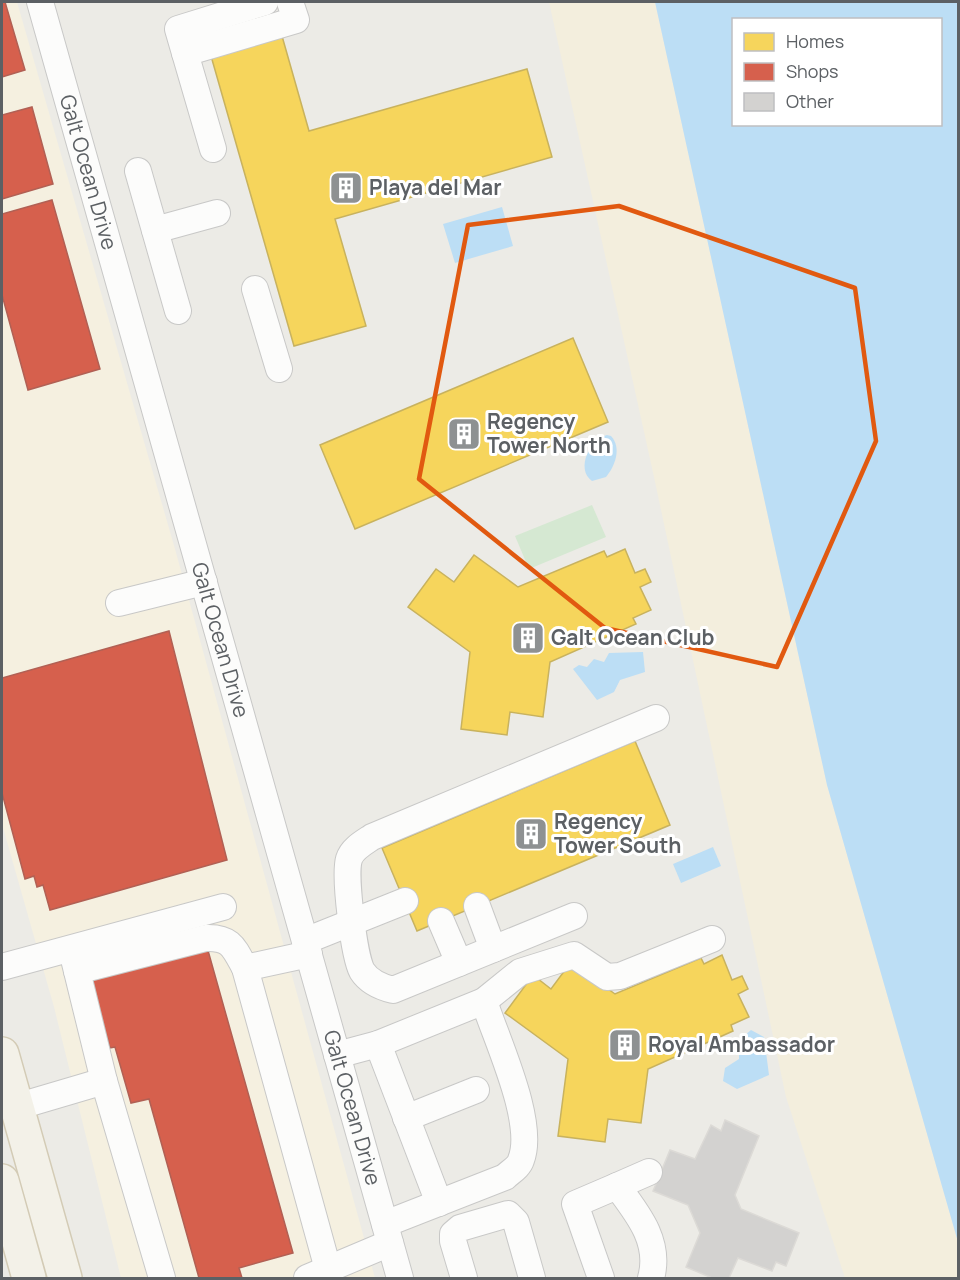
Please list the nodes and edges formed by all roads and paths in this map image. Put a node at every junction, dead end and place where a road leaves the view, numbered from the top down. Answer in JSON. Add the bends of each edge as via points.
{"nodes":[{"id":1,"x":40,"y":2,"type":"edge"},
{"id":2,"x":265,"y":2,"type":"edge"},
{"id":3,"x":290,"y":2,"type":"edge"},
{"id":4,"x":185,"y":53,"type":"junction"},
{"id":5,"x":213,"y":149,"type":"dead end"},
{"id":6,"x":138,"y":171,"type":"dead end"},
{"id":7,"x":217,"y":213,"type":"dead end"},
{"id":8,"x":155,"y":230,"type":"junction"},
{"id":9,"x":255,"y":289,"type":"dead end"},
{"id":10,"x":178,"y":311,"type":"dead end"},
{"id":11,"x":279,"y":369,"type":"dead end"},
{"id":12,"x":204,"y":582,"type":"junction"},
{"id":13,"x":119,"y":603,"type":"dead end"},
{"id":14,"x":656,"y":718,"type":"dead end"},
{"id":15,"x":405,"y":901,"type":"dead end"},
{"id":16,"x":477,"y":906,"type":"dead end"},
{"id":17,"x":223,"y":907,"type":"dead end"},
{"id":18,"x":574,"y":916,"type":"dead end"},
{"id":19,"x":351,"y":920,"type":"junction"},
{"id":20,"x":441,"y":921,"type":"dead end"},
{"id":21,"x":712,"y":939,"type":"dead end"},
{"id":22,"x":307,"y":948,"type":"junction"},
{"id":23,"x":493,"y":949,"type":"junction"},
{"id":24,"x":74,"y":959,"type":"junction"},
{"id":25,"x":459,"y":963,"type":"junction"},
{"id":26,"x":2,"y":967,"type":"edge"},
{"id":27,"x":245,"y":968,"type":"junction"},
{"id":28,"x":484,"y":1001,"type":"junction"},
{"id":29,"x":378,"y":1044,"type":"junction"},
{"id":30,"x":2,"y":1054,"type":"edge"},
{"id":31,"x":337,"y":1055,"type":"junction"},
{"id":32,"x":104,"y":1081,"type":"junction"},
{"id":33,"x":476,"y":1090,"type":"dead end"},
{"id":34,"x":16,"y":1107,"type":"junction"},
{"id":35,"x":406,"y":1118,"type":"junction"},
{"id":36,"x":649,"y":1172,"type":"dead end"},
{"id":37,"x":2,"y":1183,"type":"edge"},
{"id":38,"x":617,"y":1186,"type":"junction"},
{"id":39,"x":439,"y":1203,"type":"junction"},
{"id":40,"x":388,"y":1233,"type":"junction"},
{"id":41,"x":318,"y":1274,"type":"edge"},
{"id":42,"x":29,"y":1278,"type":"edge"},
{"id":43,"x":65,"y":1278,"type":"edge"},
{"id":44,"x":162,"y":1278,"type":"edge"},
{"id":45,"x":400,"y":1278,"type":"edge"},
{"id":46,"x":464,"y":1278,"type":"edge"},
{"id":47,"x":532,"y":1278,"type":"edge"},
{"id":48,"x":601,"y":1278,"type":"edge"},
{"id":49,"x":651,"y":1278,"type":"edge"}],
"edges":[{"from":1,"to":12,"type":"street","name":"Galt Ocean Drive"},
{"from":2,"to":4,"type":"street","via":[[178,29]]},
{"from":3,"to":4,"type":"street","via":[[296,20]]},
{"from":4,"to":5,"type":"street"},
{"from":6,"to":8,"type":"street"},
{"from":7,"to":8,"type":"street"},
{"from":8,"to":10,"type":"street"},
{"from":9,"to":11,"type":"street"},
{"from":12,"to":13,"type":"street"},
{"from":12,"to":22,"type":"street","name":"Galt Ocean Drive"},
{"from":14,"to":19,"type":"street","via":[[432,819],[357,847],[349,858],[347,882]]},
{"from":15,"to":19,"type":"street"},
{"from":16,"to":23,"type":"street"},
{"from":17,"to":24,"type":"street"},
{"from":18,"to":23,"type":"street"},
{"from":19,"to":22,"type":"street"},
{"from":19,"to":25,"type":"street","via":[[362,970],[377,986],[393,990]]},
{"from":20,"to":25,"type":"street"},
{"from":21,"to":28,"type":"street","via":[[621,976],[607,977],[573,955],[520,972]]},
{"from":22,"to":27,"type":"street"},
{"from":22,"to":31,"type":"street","name":"Galt Ocean Drive"},
{"from":23,"to":25,"type":"street"},
{"from":24,"to":26,"type":"street"},
{"from":24,"to":27,"type":"street","via":[[220,937],[234,946]]},
{"from":24,"to":32,"type":"street"},
{"from":27,"to":41,"type":"street"},
{"from":28,"to":29,"type":"street"},
{"from":28,"to":39,"type":"street","via":[[524,1123],[521,1160],[505,1177]]},
{"from":29,"to":31,"type":"street"},
{"from":29,"to":35,"type":"street"},
{"from":30,"to":34,"type":"main road"},
{"from":31,"to":40,"type":"street","name":"Galt Ocean Drive"},
{"from":32,"to":34,"type":"street"},
{"from":32,"to":44,"type":"street"},
{"from":33,"to":35,"type":"street"},
{"from":34,"to":43,"type":"main road"},
{"from":35,"to":39,"type":"street"},
{"from":36,"to":38,"type":"street"},
{"from":37,"to":42,"type":"main road"},
{"from":38,"to":48,"type":"street","via":[[575,1204]]},
{"from":38,"to":49,"type":"street","via":[[645,1222],[654,1255]]},
{"from":39,"to":40,"type":"street"},
{"from":40,"to":41,"type":"street"},
{"from":40,"to":45,"type":"street","name":"Galt Ocean Drive"},
{"from":46,"to":47,"type":"street","via":[[453,1234],[460,1228],[508,1214],[516,1222]]}]}
